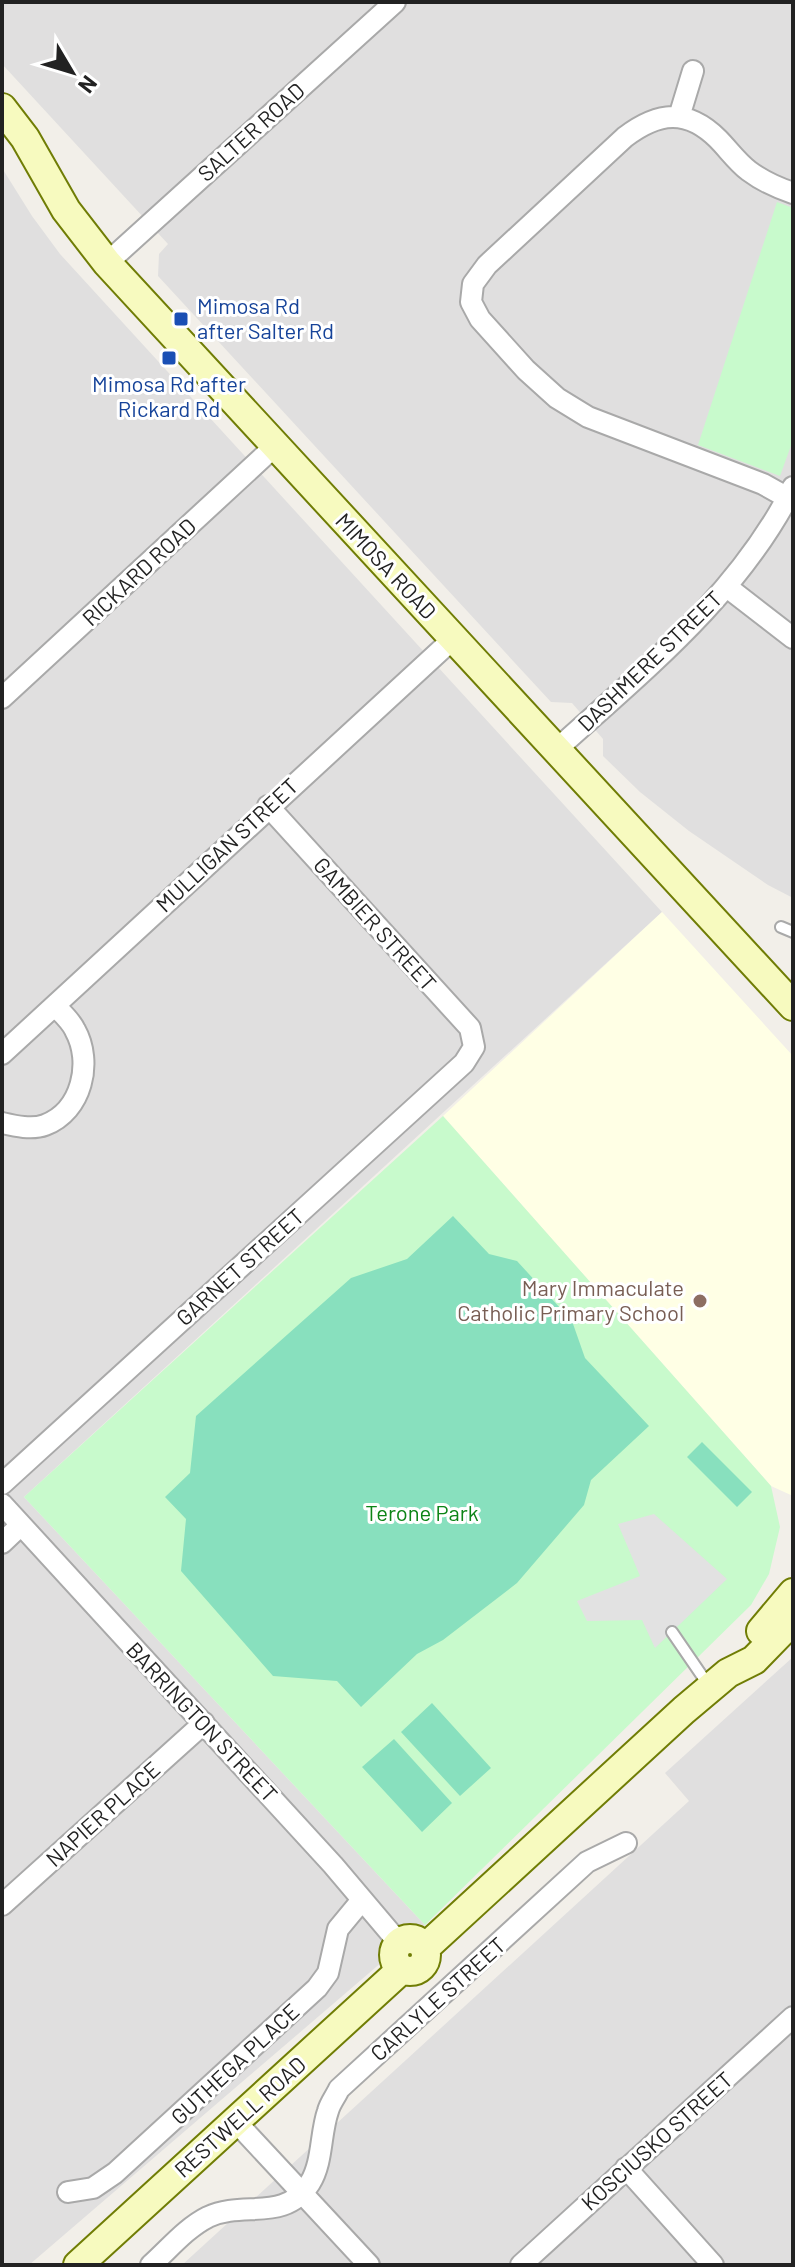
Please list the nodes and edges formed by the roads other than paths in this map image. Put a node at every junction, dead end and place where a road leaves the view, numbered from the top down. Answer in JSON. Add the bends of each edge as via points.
{"nodes":[{"id":1,"x":395,"y":2,"type":"edge"},
{"id":2,"x":693,"y":71,"type":"dead end"},
{"id":3,"x":2,"y":108,"type":"edge"},
{"id":4,"x":679,"y":117,"type":"junction"},
{"id":5,"x":793,"y":193,"type":"edge"},
{"id":6,"x":107,"y":263,"type":"junction"},
{"id":7,"x":275,"y":446,"type":"junction"},
{"id":8,"x":790,"y":492,"type":"edge"},
{"id":9,"x":727,"y":587,"type":"junction"},
{"id":10,"x":454,"y":638,"type":"junction"},
{"id":11,"x":793,"y":638,"type":"edge"},
{"id":12,"x":2,"y":698,"type":"edge"},
{"id":13,"x":556,"y":750,"type":"junction"},
{"id":14,"x":268,"y":806,"type":"junction"},
{"id":15,"x":781,"y":927,"type":"dead end"},
{"id":16,"x":793,"y":932,"type":"edge"},
{"id":17,"x":55,"y":1006,"type":"junction"},
{"id":18,"x":793,"y":1006,"type":"edge"},
{"id":19,"x":474,"y":1047,"type":"joint"},
{"id":20,"x":2,"y":1054,"type":"edge"},
{"id":21,"x":2,"y":1123,"type":"edge"},
{"id":22,"x":2,"y":1484,"type":"edge"},
{"id":23,"x":2,"y":1504,"type":"edge"},
{"id":24,"x":21,"y":1525,"type":"junction"},
{"id":25,"x":2,"y":1543,"type":"edge"},
{"id":26,"x":793,"y":1593,"type":"edge"},
{"id":27,"x":793,"y":1620,"type":"edge"},
{"id":28,"x":672,"y":1632,"type":"dead end"},
{"id":29,"x":719,"y":1680,"type":"junction"},
{"id":30,"x":204,"y":1723,"type":"junction"},
{"id":31,"x":626,"y":1843,"type":"dead end"},
{"id":32,"x":362,"y":1900,"type":"junction"},
{"id":33,"x":2,"y":1905,"type":"edge"},
{"id":34,"x":409,"y":1953,"type":"junction"},
{"id":35,"x":793,"y":2017,"type":"edge"},
{"id":36,"x":236,"y":2122,"type":"junction"},
{"id":37,"x":626,"y":2168,"type":"junction"},
{"id":38,"x":68,"y":2192,"type":"dead end"},
{"id":39,"x":302,"y":2193,"type":"junction"},
{"id":40,"x":78,"y":2265,"type":"edge"},
{"id":41,"x":151,"y":2265,"type":"edge"},
{"id":42,"x":369,"y":2265,"type":"edge"},
{"id":43,"x":521,"y":2265,"type":"edge"},
{"id":44,"x":713,"y":2265,"type":"edge"}],
"edges":[{"from":1,"to":6,"type":"street","name":"SALTER ROAD"},
{"from":2,"to":4,"type":"street"},
{"from":3,"to":6,"type":"main road","name":"MIMOSA ROAD","via":[[66,210]]},
{"from":4,"to":5,"type":"street","via":[[699,123],[748,170]]},
{"from":4,"to":8,"type":"street","via":[[647,121],[625,137],[487,265],[473,284],[471,302],[526,370],[588,417]]},
{"from":6,"to":7,"type":"main road","name":"MIMOSA ROAD"},
{"from":7,"to":10,"type":"main road","name":"MIMOSA ROAD"},
{"from":7,"to":12,"type":"street","name":"RICKARD ROAD"},
{"from":8,"to":9,"type":"street","name":"DASHMERE STREET"},
{"from":9,"to":11,"type":"street"},
{"from":9,"to":13,"type":"street","name":"DASHMERE STREET","via":[[669,649]]},
{"from":10,"to":13,"type":"main road","name":"MIMOSA ROAD"},
{"from":10,"to":14,"type":"street","name":"MULLIGAN STREET"},
{"from":13,"to":18,"type":"main road","name":"MIMOSA ROAD"},
{"from":14,"to":17,"type":"street","name":"MULLIGAN STREET"},
{"from":14,"to":19,"type":"street","name":"GAMBIER STREET","via":[[470,1028]]},
{"from":15,"to":16,"type":"lane"},
{"from":17,"to":20,"type":"street","name":"MULLIGAN STREET"},
{"from":17,"to":21,"type":"street","via":[[76,1030],[85,1062],[81,1088],[45,1125]]},
{"from":19,"to":22,"type":"street","name":"GARNET STREET","via":[[464,1063]]},
{"from":23,"to":24,"type":"street","name":"BARRINGTON STREET"},
{"from":24,"to":25,"type":"street"},
{"from":24,"to":30,"type":"street","name":"BARRINGTON STREET"},
{"from":26,"to":29,"type":"main road","name":"RESTWELL ROAD"},
{"from":27,"to":29,"type":"main road","name":"RESTWELL ROAD","via":[[754,1660]]},
{"from":28,"to":29,"type":"lane"},
{"from":29,"to":34,"type":"main road","name":"RESTWELL ROAD"},
{"from":30,"to":32,"type":"street","name":"BARRINGTON STREET"},
{"from":30,"to":33,"type":"street","name":"NAPIER PLACE"},
{"from":31,"to":39,"type":"street","name":"CARLYLE STREET","via":[[587,1862],[339,2089],[328,2110],[314,2175]]},
{"from":32,"to":34,"type":"street","name":"BARRINGTON STREET"},
{"from":32,"to":38,"type":"street","name":"GUTHEGA PLACE","via":[[338,1929],[328,1973],[317,1988],[115,2173],[93,2188]]},
{"from":34,"to":36,"type":"main road","name":"RESTWELL ROAD"},
{"from":35,"to":37,"type":"street","name":"KOSCIUSKO STREET"},
{"from":36,"to":39,"type":"street"},
{"from":36,"to":40,"type":"main road","name":"RESTWELL ROAD"},
{"from":37,"to":43,"type":"street","name":"KOSCIUSKO STREET"},
{"from":37,"to":44,"type":"street"},
{"from":39,"to":41,"type":"street","via":[[286,2206],[210,2216]]},
{"from":39,"to":42,"type":"street"}]}
